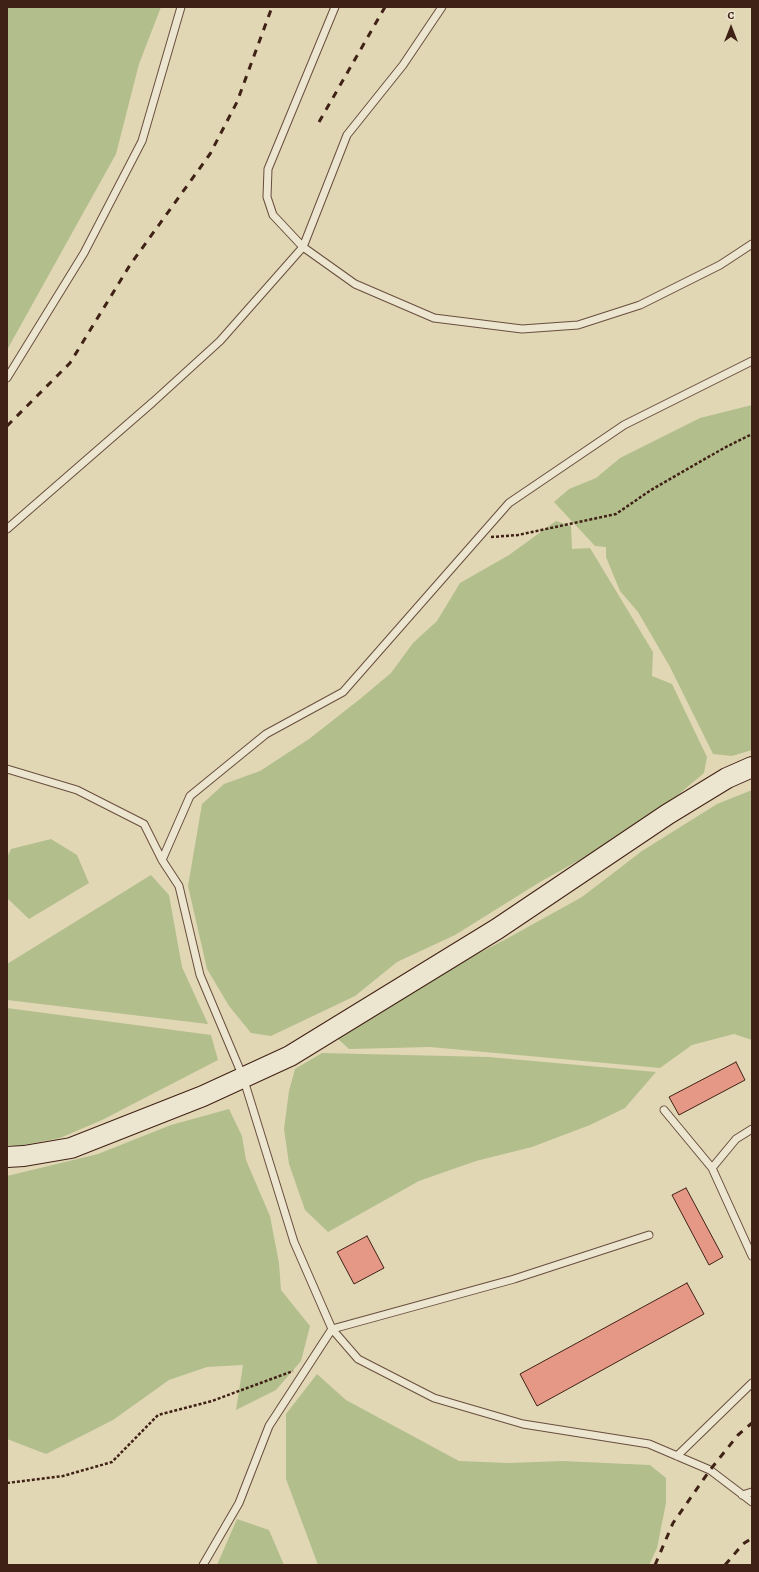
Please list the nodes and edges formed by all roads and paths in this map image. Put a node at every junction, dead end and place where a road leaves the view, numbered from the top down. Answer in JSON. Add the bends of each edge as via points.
{"nodes":[{"id":1,"x":181,"y":7,"type":"edge"},
{"id":2,"x":335,"y":7,"type":"edge"},
{"id":3,"x":442,"y":7,"type":"edge"},
{"id":4,"x":752,"y":244,"type":"edge"},
{"id":5,"x":303,"y":247,"type":"junction"},
{"id":6,"x":752,"y":361,"type":"edge"},
{"id":7,"x":7,"y":378,"type":"edge"},
{"id":8,"x":752,"y":434,"type":"edge"},
{"id":9,"x":7,"y":529,"type":"edge"},
{"id":10,"x":479,"y":538,"type":"junction"},
{"id":11,"x":752,"y":767,"type":"edge"},
{"id":12,"x":7,"y":770,"type":"edge"},
{"id":13,"x":162,"y":860,"type":"junction"},
{"id":14,"x":243,"y":1077,"type":"junction"},
{"id":15,"x":664,"y":1110,"type":"dead end"},
{"id":16,"x":752,"y":1129,"type":"edge"},
{"id":17,"x":7,"y":1157,"type":"edge"},
{"id":18,"x":712,"y":1168,"type":"junction"},
{"id":19,"x":649,"y":1235,"type":"dead end"},
{"id":20,"x":752,"y":1256,"type":"edge"},
{"id":21,"x":332,"y":1329,"type":"junction"},
{"id":22,"x":309,"y":1366,"type":"junction"},
{"id":23,"x":752,"y":1382,"type":"edge"},
{"id":24,"x":677,"y":1456,"type":"junction"},
{"id":25,"x":7,"y":1483,"type":"edge"},
{"id":26,"x":752,"y":1492,"type":"edge"},
{"id":27,"x":742,"y":1495,"type":"junction"},
{"id":28,"x":752,"y":1502,"type":"edge"},
{"id":29,"x":203,"y":1565,"type":"edge"}],
"edges":[{"from":1,"to":7,"type":"lane","via":[[142,141],[84,253]]},
{"from":2,"to":5,"type":"lane","via":[[268,169],[267,197],[273,215]]},
{"from":3,"to":5,"type":"lane","via":[[403,65],[347,135]]},
{"from":4,"to":5,"type":"lane","via":[[720,265],[640,305],[578,326],[522,329],[434,318],[355,284]]},
{"from":5,"to":9,"type":"lane","via":[[220,341]]},
{"from":6,"to":10,"type":"lane","via":[[624,425],[509,503]]},
{"from":8,"to":10,"type":"path","via":[[651,490],[616,514],[518,535]]},
{"from":10,"to":13,"type":"lane","via":[[343,692],[266,734],[190,796]]},
{"from":11,"to":14,"type":"street","via":[[727,778],[668,814],[490,933],[290,1056]]},
{"from":12,"to":13,"type":"lane","via":[[77,790],[144,824]]},
{"from":13,"to":14,"type":"lane","via":[[179,886],[200,975]]},
{"from":14,"to":17,"type":"street","via":[[204,1096],[71,1148]]},
{"from":14,"to":21,"type":"lane","via":[[294,1242]]},
{"from":15,"to":18,"type":"lane"},
{"from":16,"to":18,"type":"lane","via":[[736,1139]]},
{"from":18,"to":20,"type":"lane"},
{"from":19,"to":21,"type":"lane","via":[[514,1279]]},
{"from":21,"to":22,"type":"lane"},
{"from":21,"to":24,"type":"lane","via":[[358,1359],[434,1398],[523,1424],[649,1444]]},
{"from":22,"to":25,"type":"path","via":[[212,1401],[158,1415],[112,1462],[62,1476]]},
{"from":22,"to":29,"type":"lane","via":[[269,1426],[239,1503]]},
{"from":23,"to":24,"type":"lane"},
{"from":24,"to":27,"type":"lane","via":[[710,1470]]},
{"from":26,"to":27,"type":"lane"},
{"from":27,"to":28,"type":"lane"}]}
